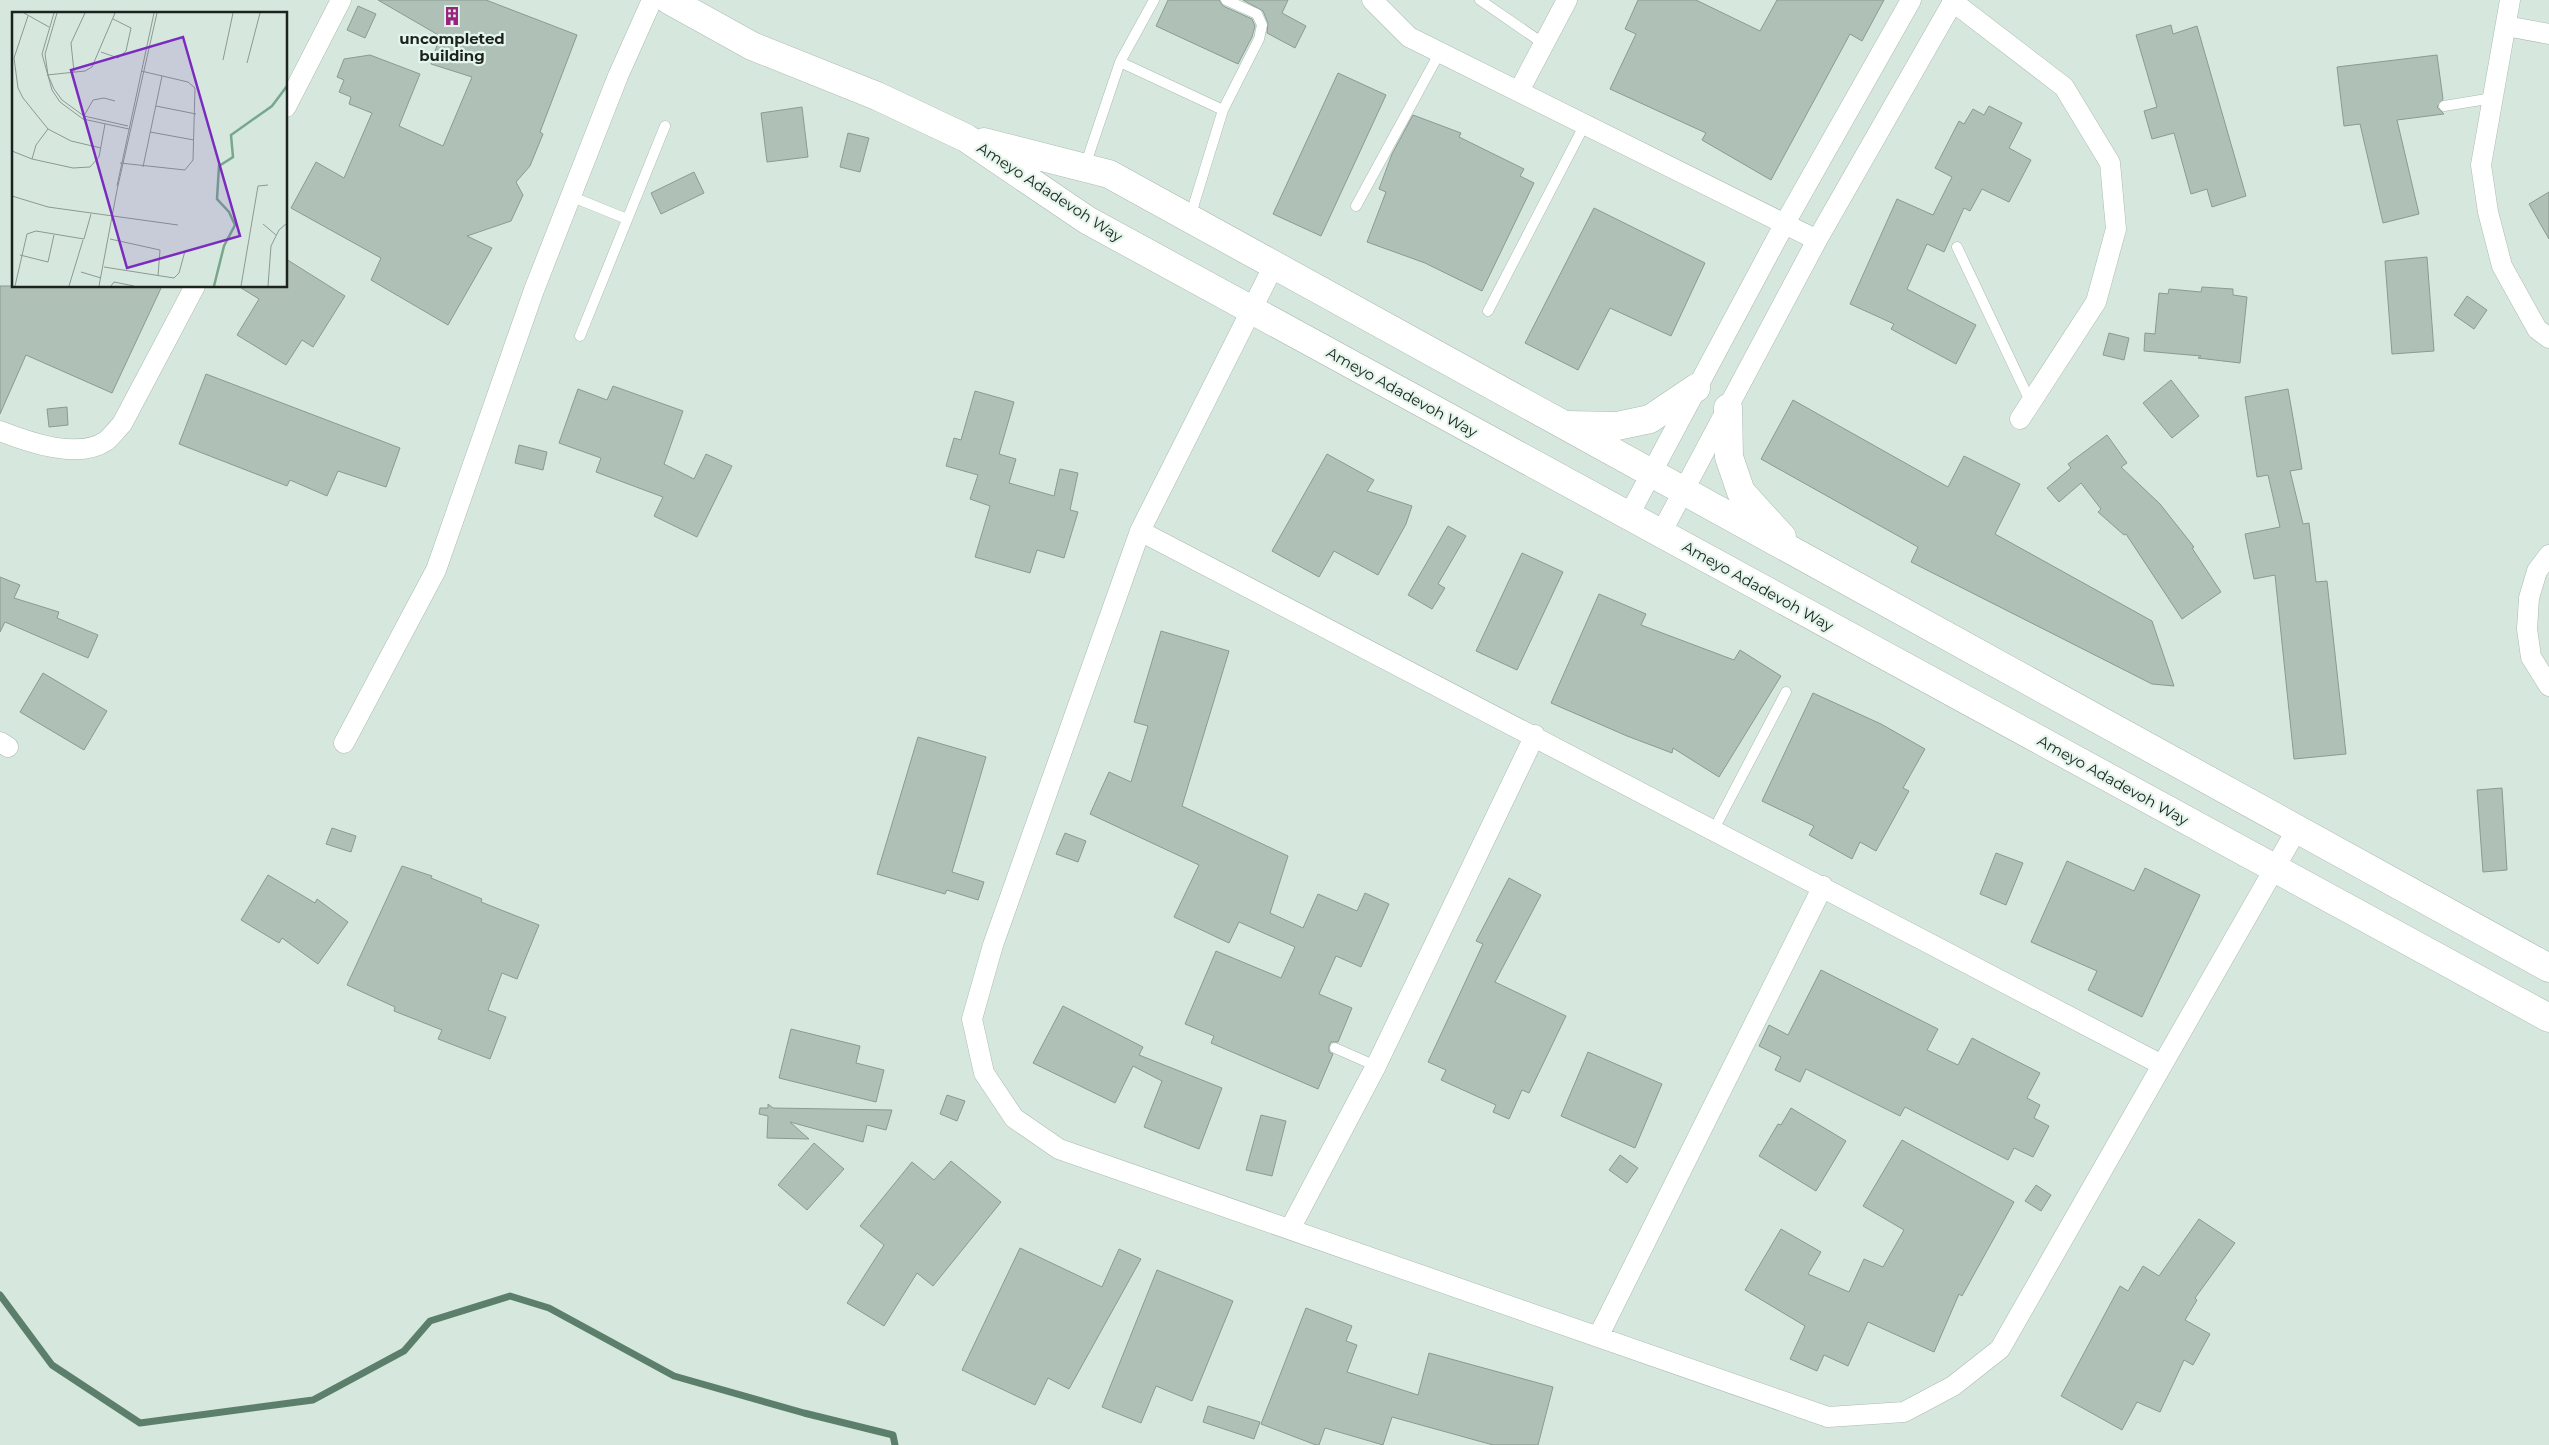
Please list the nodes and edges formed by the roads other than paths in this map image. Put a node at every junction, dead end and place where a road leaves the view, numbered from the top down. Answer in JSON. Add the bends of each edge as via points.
{"nodes":[{"id":1,"x":341,"y":0,"type":"edge"},
{"id":2,"x":652,"y":0,"type":"edge"},
{"id":3,"x":669,"y":0,"type":"edge"},
{"id":4,"x":1154,"y":0,"type":"edge"},
{"id":5,"x":1226,"y":0,"type":"edge"},
{"id":6,"x":1372,"y":0,"type":"edge"},
{"id":7,"x":1480,"y":0,"type":"edge"},
{"id":8,"x":1567,"y":0,"type":"edge"},
{"id":9,"x":1911,"y":0,"type":"edge"},
{"id":10,"x":2510,"y":0,"type":"edge"},
{"id":11,"x":1953,"y":1,"type":"edge"},
{"id":12,"x":2506,"y":26,"type":"junction"},
{"id":13,"x":2549,"y":34,"type":"edge"},
{"id":14,"x":1544,"y":44,"type":"junction"},
{"id":15,"x":1440,"y":52,"type":"junction"},
{"id":16,"x":1120,"y":62,"type":"junction"},
{"id":17,"x":1519,"y":91,"type":"junction"},
{"id":18,"x":2493,"y":98,"type":"junction"},
{"id":19,"x":288,"y":103,"type":"edge"},
{"id":20,"x":2444,"y":106,"type":"dead end"},
{"id":21,"x":1223,"y":110,"type":"junction"},
{"id":22,"x":1585,"y":124,"type":"junction"},
{"id":23,"x":665,"y":126,"type":"dead end"},
{"id":24,"x":966,"y":138,"type":"junction"},
{"id":25,"x":1085,"y":167,"type":"junction"},
{"id":26,"x":570,"y":196,"type":"junction"},
{"id":27,"x":1356,"y":206,"type":"dead end"},
{"id":28,"x":627,"y":219,"type":"junction"},
{"id":29,"x":1189,"y":219,"type":"junction"},
{"id":30,"x":1785,"y":223,"type":"junction"},
{"id":31,"x":1817,"y":240,"type":"junction"},
{"id":32,"x":1957,"y":248,"type":"dead end"},
{"id":33,"x":1274,"y":265,"type":"junction"},
{"id":34,"x":194,"y":288,"type":"edge"},
{"id":35,"x":1252,"y":310,"type":"junction"},
{"id":36,"x":1488,"y":311,"type":"dead end"},
{"id":37,"x":580,"y":336,"type":"dead end"},
{"id":38,"x":2549,"y":338,"type":"edge"},
{"id":39,"x":1696,"y":388,"type":"junction"},
{"id":40,"x":1728,"y":408,"type":"junction"},
{"id":41,"x":2025,"y":411,"type":"joint"},
{"id":42,"x":1564,"y":425,"type":"junction"},
{"id":43,"x":0,"y":431,"type":"edge"},
{"id":44,"x":1651,"y":473,"type":"junction"},
{"id":45,"x":1684,"y":491,"type":"junction"},
{"id":46,"x":1629,"y":515,"type":"junction"},
{"id":47,"x":1140,"y":531,"type":"junction"},
{"id":48,"x":1662,"y":533,"type":"junction"},
{"id":49,"x":1798,"y":554,"type":"junction"},
{"id":50,"x":2549,"y":555,"type":"edge"},
{"id":51,"x":2549,"y":686,"type":"edge"},
{"id":52,"x":1786,"y":692,"type":"dead end"},
{"id":53,"x":1535,"y":735,"type":"junction"},
{"id":54,"x":344,"y":743,"type":"dead end"},
{"id":55,"x":1714,"y":829,"type":"junction"},
{"id":56,"x":2297,"y":829,"type":"junction"},
{"id":57,"x":2275,"y":868,"type":"junction"},
{"id":58,"x":1823,"y":886,"type":"junction"},
{"id":59,"x":2549,"y":968,"type":"edge"},
{"id":60,"x":2549,"y":1018,"type":"edge"},
{"id":61,"x":1335,"y":1048,"type":"dead end"},
{"id":62,"x":2162,"y":1065,"type":"junction"},
{"id":63,"x":1376,"y":1066,"type":"junction"},
{"id":64,"x":1290,"y":1229,"type":"junction"},
{"id":65,"x":1598,"y":1337,"type":"junction"}],
"edges":[{"from":1,"to":19,"type":"street"},
{"from":2,"to":26,"type":"street"},
{"from":3,"to":24,"type":"street","via":[[752,46],[877,96]]},
{"from":4,"to":16,"type":"lane"},
{"from":5,"to":21,"type":"lane","via":[[1257,14],[1262,25],[1260,39]]},
{"from":6,"to":15,"type":"street","via":[[1409,37]]},
{"from":7,"to":14,"type":"lane"},
{"from":8,"to":14,"type":"street"},
{"from":9,"to":30,"type":"street"},
{"from":10,"to":12,"type":"street"},
{"from":11,"to":31,"type":"street"},
{"from":11,"to":41,"type":"street","via":[[2064,87],[2110,163],[2116,229],[2096,302]]},
{"from":12,"to":13,"type":"street"},
{"from":12,"to":18,"type":"street"},
{"from":14,"to":17,"type":"street"},
{"from":15,"to":17,"type":"street"},
{"from":15,"to":27,"type":"lane"},
{"from":16,"to":21,"type":"lane"},
{"from":16,"to":25,"type":"lane"},
{"from":17,"to":22,"type":"street"},
{"from":18,"to":20,"type":"lane"},
{"from":18,"to":38,"type":"street","via":[[2481,165],[2488,212],[2502,266],[2538,329]]},
{"from":21,"to":29,"type":"lane"},
{"from":22,"to":30,"type":"street"},
{"from":22,"to":36,"type":"lane"},
{"from":23,"to":28,"type":"lane"},
{"from":24,"to":25,"type":"street","name":"Ameyo Adadevoh Way"},
{"from":24,"to":35,"type":"street","name":"Ameyo Adadevoh Way","via":[[1087,220]]},
{"from":25,"to":29,"type":"street","name":"Ameyo Adadevoh Way","via":[[1109,174]]},
{"from":26,"to":28,"type":"lane"},
{"from":26,"to":54,"type":"street","via":[[436,570]]},
{"from":28,"to":37,"type":"lane"},
{"from":29,"to":33,"type":"street","name":"Ameyo Adadevoh Way"},
{"from":30,"to":31,"type":"street"},
{"from":30,"to":39,"type":"street"},
{"from":31,"to":40,"type":"street"},
{"from":32,"to":41,"type":"lane"},
{"from":33,"to":35,"type":"street"},
{"from":33,"to":42,"type":"street","name":"Ameyo Adadevoh Way"},
{"from":34,"to":43,"type":"street","via":[[122,424],[105,442],[82,448],[60,448],[28,442]]},
{"from":35,"to":46,"type":"street","name":"Ameyo Adadevoh Way"},
{"from":35,"to":47,"type":"street"},
{"from":39,"to":42,"type":"street","via":[[1650,419],[1617,426]]},
{"from":39,"to":44,"type":"street"},
{"from":40,"to":45,"type":"street"},
{"from":40,"to":49,"type":"street","via":[[1729,457],[1740,492]]},
{"from":42,"to":44,"type":"street","name":"Ameyo Adadevoh Way"},
{"from":44,"to":45,"type":"street","name":"Ameyo Adadevoh Way"},
{"from":44,"to":46,"type":"street"},
{"from":45,"to":48,"type":"street"},
{"from":45,"to":49,"type":"street","name":"Ameyo Adadevoh Way"},
{"from":46,"to":48,"type":"street","name":"Ameyo Adadevoh Way"},
{"from":47,"to":53,"type":"street"},
{"from":47,"to":64,"type":"street","via":[[994,945],[972,1019],[984,1073],[1014,1118],[1059,1149]]},
{"from":48,"to":57,"type":"street","name":"Ameyo Adadevoh Way"},
{"from":49,"to":56,"type":"street","name":"Ameyo Adadevoh Way"},
{"from":50,"to":51,"type":"street","via":[[2537,571],[2529,598],[2526,629],[2530,657]]},
{"from":52,"to":55,"type":"lane"},
{"from":53,"to":55,"type":"street"},
{"from":53,"to":63,"type":"street"},
{"from":55,"to":58,"type":"street"},
{"from":56,"to":57,"type":"street"},
{"from":56,"to":59,"type":"street","name":"Ameyo Adadevoh Way"},
{"from":57,"to":60,"type":"street","name":"Ameyo Adadevoh Way"},
{"from":57,"to":62,"type":"street"},
{"from":58,"to":62,"type":"street"},
{"from":58,"to":65,"type":"street"},
{"from":61,"to":63,"type":"lane"},
{"from":62,"to":65,"type":"street","via":[[2000,1349],[1953,1386],[1904,1412],[1828,1417]]},
{"from":63,"to":64,"type":"street"},
{"from":64,"to":65,"type":"street"}]}
